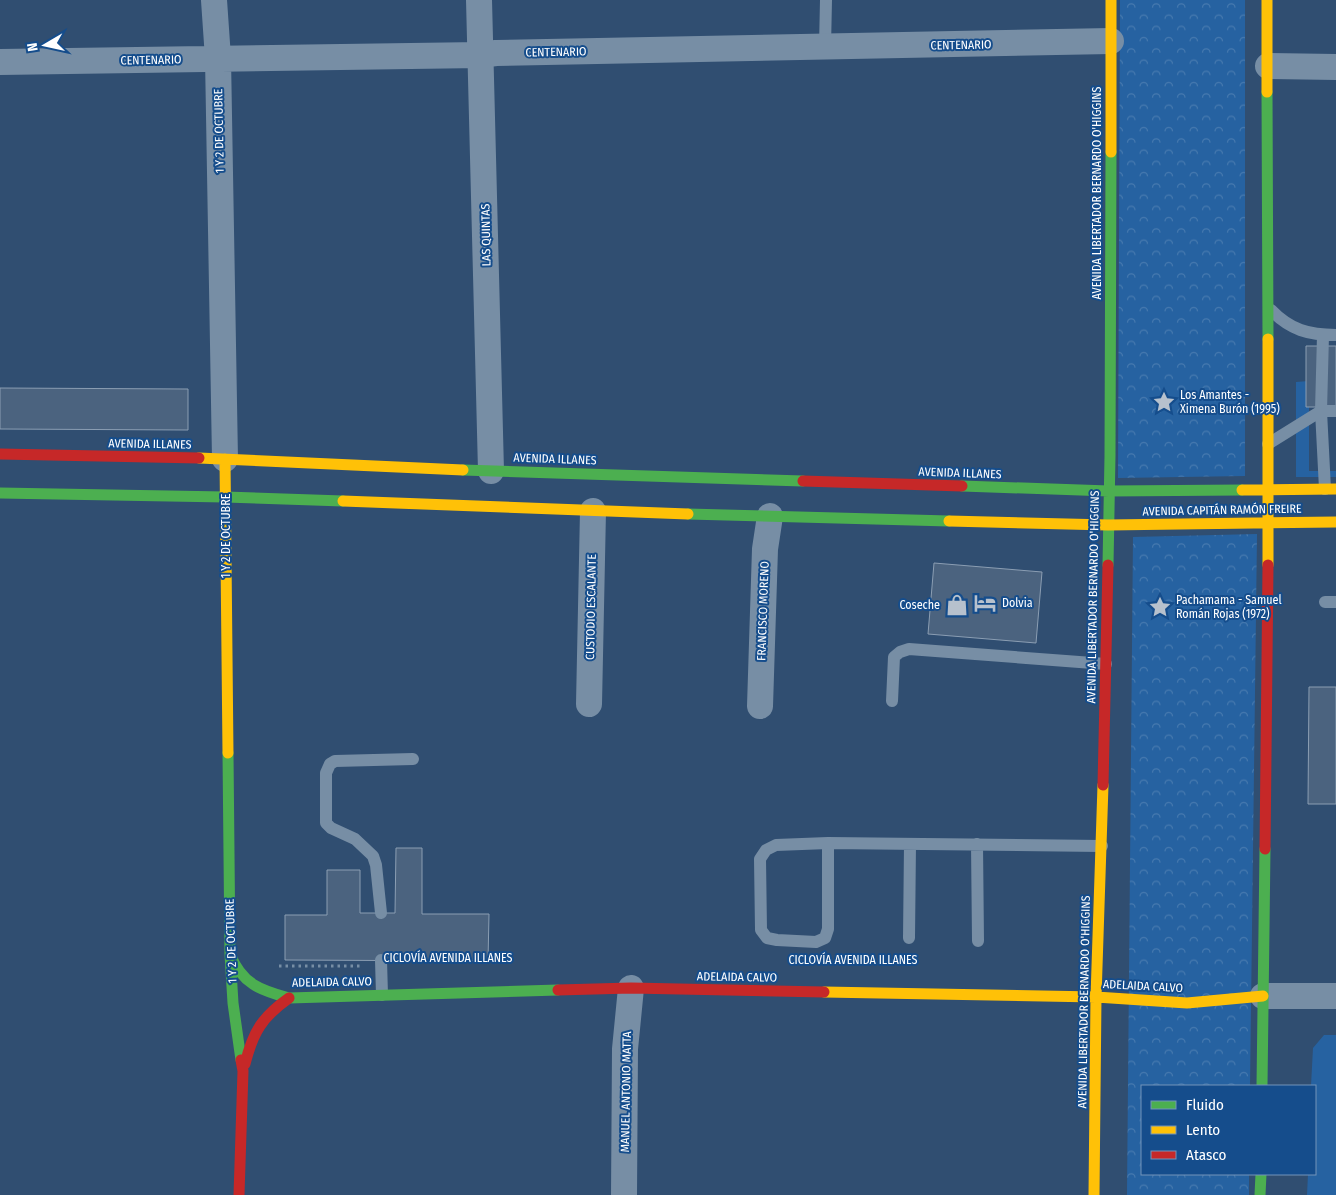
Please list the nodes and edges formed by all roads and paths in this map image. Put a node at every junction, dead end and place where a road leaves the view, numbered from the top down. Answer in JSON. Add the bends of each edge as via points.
{"nodes":[{"id":1,"x":214,"y":0,"type":"edge"},
{"id":2,"x":479,"y":0,"type":"edge"},
{"id":3,"x":826,"y":0,"type":"edge"},
{"id":4,"x":1112,"y":0,"type":"edge"},
{"id":5,"x":1267,"y":0,"type":"edge"},
{"id":6,"x":1111,"y":41,"type":"junction"},
{"id":7,"x":825,"y":47,"type":"junction"},
{"id":8,"x":480,"y":55,"type":"junction"},
{"id":9,"x":218,"y":58,"type":"junction"},
{"id":10,"x":0,"y":62,"type":"edge"},
{"id":11,"x":1268,"y":66,"type":"junction"},
{"id":12,"x":1336,"y":67,"type":"edge"},
{"id":13,"x":1268,"y":307,"type":"junction"},
{"id":14,"x":1330,"y":335,"type":"edge"},
{"id":15,"x":1321,"y":411,"type":"junction"},
{"id":16,"x":1336,"y":411,"type":"edge"},
{"id":17,"x":1268,"y":444,"type":"junction"},
{"id":18,"x":0,"y":454,"type":"edge"},
{"id":19,"x":225,"y":459,"type":"junction"},
{"id":20,"x":491,"y":471,"type":"junction"},
{"id":21,"x":1269,"y":489,"type":"junction"},
{"id":22,"x":1330,"y":489,"type":"edge"},
{"id":23,"x":1110,"y":491,"type":"junction"},
{"id":24,"x":0,"y":493,"type":"edge"},
{"id":25,"x":225,"y":497,"type":"junction"},
{"id":26,"x":593,"y":511,"type":"junction"},
{"id":27,"x":770,"y":516,"type":"junction"},
{"id":28,"x":1269,"y":522,"type":"junction"},
{"id":29,"x":1336,"y":522,"type":"edge"},
{"id":30,"x":1108,"y":525,"type":"junction"},
{"id":31,"x":1106,"y":664,"type":"junction"},
{"id":32,"x":892,"y":701,"type":"dead end"},
{"id":33,"x":589,"y":704,"type":"dead end"},
{"id":34,"x":760,"y":706,"type":"dead end"},
{"id":35,"x":413,"y":760,"type":"dead end"},
{"id":36,"x":828,"y":843,"type":"junction"},
{"id":37,"x":910,"y":844,"type":"junction"},
{"id":38,"x":977,"y":844,"type":"junction"},
{"id":39,"x":1102,"y":846,"type":"junction"},
{"id":40,"x":380,"y":913,"type":"dead end"},
{"id":41,"x":909,"y":938,"type":"dead end"},
{"id":42,"x":978,"y":941,"type":"dead end"},
{"id":43,"x":230,"y":954,"type":"junction"},
{"id":44,"x":381,"y":963,"type":"joint"},
{"id":45,"x":278,"y":966,"type":"dead end"},
{"id":46,"x":631,"y":988,"type":"junction"},
{"id":47,"x":382,"y":995,"type":"junction"},
{"id":48,"x":1263,"y":996,"type":"junction"},
{"id":49,"x":1336,"y":996,"type":"edge"},
{"id":50,"x":1096,"y":997,"type":"junction"},
{"id":51,"x":289,"y":998,"type":"junction"},
{"id":52,"x":243,"y":1072,"type":"junction"},
{"id":53,"x":1262,"y":1085,"type":"edge"},
{"id":54,"x":1261,"y":1175,"type":"edge"},
{"id":55,"x":1263,"y":1192,"type":"edge"},
{"id":56,"x":239,"y":1195,"type":"edge"},
{"id":57,"x":624,"y":1195,"type":"edge"},
{"id":58,"x":1094,"y":1195,"type":"edge"}],
"edges":[{"from":1,"to":9,"type":"street","name":"1 Y 2 DE OCTUBRE"},
{"from":2,"to":8,"type":"street","name":"LAS QUINTAS"},
{"from":3,"to":7,"type":"lane"},
{"from":4,"to":6,"type":"main road","name":"AVENIDA LIBERTADOR BERNARDO O'HIGGINS"},
{"from":5,"to":11,"type":"main road"},
{"from":6,"to":7,"type":"street","name":"CENTENARIO"},
{"from":6,"to":23,"type":"main road","name":"AVENIDA LIBERTADOR BERNARDO O'HIGGINS"},
{"from":7,"to":8,"type":"street","name":"CENTENARIO"},
{"from":8,"to":9,"type":"street","name":"CENTENARIO"},
{"from":8,"to":20,"type":"street","name":"LAS QUINTAS"},
{"from":9,"to":10,"type":"street","name":"CENTENARIO"},
{"from":9,"to":19,"type":"street","name":"1 Y 2 DE OCTUBRE"},
{"from":11,"to":12,"type":"street"},
{"from":11,"to":13,"type":"main road"},
{"from":13,"to":14,"type":"lane","via":[[1281,321],[1295,328]]},
{"from":13,"to":17,"type":"main road"},
{"from":14,"to":15,"type":"lane"},
{"from":15,"to":16,"type":"lane"},
{"from":15,"to":17,"type":"lane"},
{"from":15,"to":22,"type":"lane"},
{"from":17,"to":21,"type":"main road"},
{"from":18,"to":19,"type":"main road","name":"AVENIDA ILLANES"},
{"from":19,"to":20,"type":"main road","name":"AVENIDA ILLANES"},
{"from":19,"to":25,"type":"main road","name":"1 Y 2 DE OCTUBRE"},
{"from":20,"to":23,"type":"main road","name":"AVENIDA ILLANES"},
{"from":21,"to":22,"type":"main road","name":"AVENIDA CAPITÁN RAMÓN FREIRE"},
{"from":21,"to":23,"type":"main road","name":"AVENIDA CAPITÁN RAMÓN FREIRE"},
{"from":21,"to":28,"type":"main road"},
{"from":23,"to":30,"type":"main road","name":"AVENIDA LIBERTADOR BERNARDO O'HIGGINS"},
{"from":24,"to":25,"type":"main road"},
{"from":25,"to":26,"type":"main road"},
{"from":25,"to":43,"type":"main road","name":"1 Y 2 DE OCTUBRE"},
{"from":26,"to":27,"type":"main road"},
{"from":26,"to":33,"type":"street","name":"CUSTODIO ESCALANTE"},
{"from":27,"to":30,"type":"main road"},
{"from":27,"to":34,"type":"street","name":"FRANCISCO MORENO","via":[[765,548]]},
{"from":28,"to":29,"type":"main road","name":"AVENIDA CAPITÁN RAMÓN FREIRE"},
{"from":28,"to":30,"type":"main road","name":"AVENIDA CAPITÁN RAMÓN FREIRE"},
{"from":28,"to":48,"type":"main road"},
{"from":30,"to":31,"type":"main road","name":"AVENIDA LIBERTADOR BERNARDO O'HIGGINS"},
{"from":31,"to":32,"type":"lane","via":[[909,649],[894,657]]},
{"from":31,"to":39,"type":"main road","name":"AVENIDA LIBERTADOR BERNARDO O'HIGGINS"},
{"from":35,"to":40,"type":"lane","via":[[335,762],[326,772],[326,823],[355,839],[373,856]]},
{"from":36,"to":36,"type":"lane","via":[[828,929],[825,938],[816,942],[767,938],[761,930],[760,859],[766,850],[776,845]]},
{"from":36,"to":37,"type":"lane"},
{"from":37,"to":38,"type":"lane"},
{"from":37,"to":41,"type":"lane"},
{"from":38,"to":39,"type":"lane"},
{"from":38,"to":42,"type":"lane"},
{"from":39,"to":50,"type":"main road","name":"AVENIDA LIBERTADOR BERNARDO O'HIGGINS"},
{"from":43,"to":51,"type":"main road","name":"ADELAIDA CALVO","via":[[241,976],[264,990]]},
{"from":43,"to":52,"type":"main road","name":"1 Y 2 DE OCTUBRE"},
{"from":44,"to":45,"type":"path","name":"CICLOVÍA AVENIDA ILLANES"},
{"from":44,"to":47,"type":"lane"},
{"from":46,"to":47,"type":"main road","name":"ADELAIDA CALVO"},
{"from":46,"to":50,"type":"main road","name":"ADELAIDA CALVO"},
{"from":46,"to":57,"type":"street","name":"MANUEL ANTONIO MATTA","via":[[624,1049]]},
{"from":47,"to":51,"type":"main road","name":"ADELAIDA CALVO"},
{"from":48,"to":49,"type":"street"},
{"from":48,"to":50,"type":"main road","name":"ADELAIDA CALVO","via":[[1187,1003]]},
{"from":48,"to":53,"type":"main road"},
{"from":50,"to":58,"type":"main road","name":"AVENIDA LIBERTADOR BERNARDO O'HIGGINS"},
{"from":51,"to":52,"type":"main road","name":"1 Y 2 DE OCTUBRE","via":[[271,1009],[259,1024]]},
{"from":52,"to":56,"type":"main road","name":"1 Y 2 DE OCTUBRE"},
{"from":54,"to":55,"type":"main road"}]}
